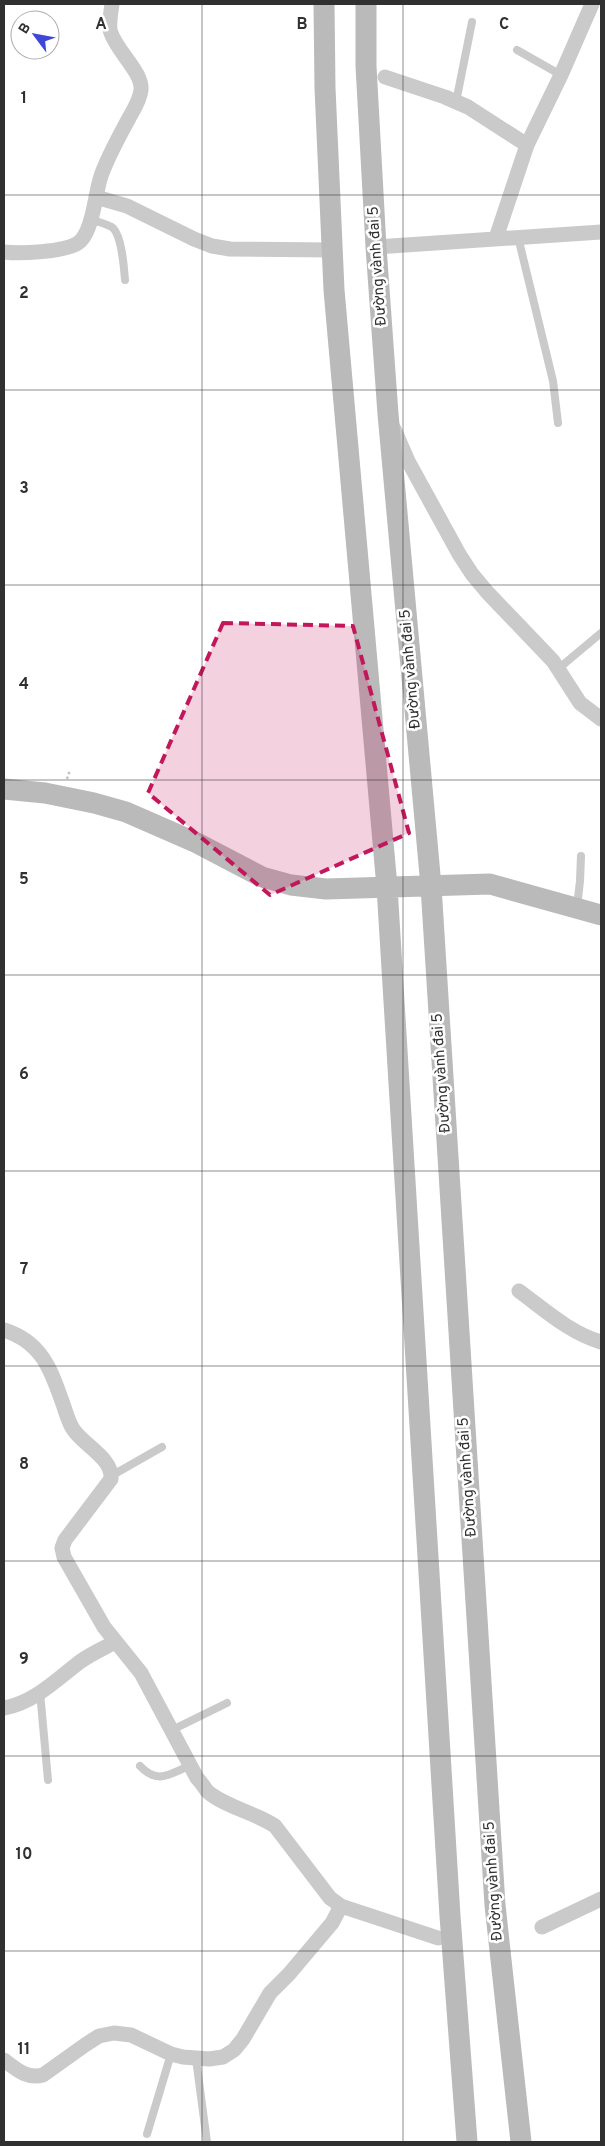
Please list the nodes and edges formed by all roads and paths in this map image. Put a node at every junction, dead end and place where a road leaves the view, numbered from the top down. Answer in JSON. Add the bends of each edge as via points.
{"nodes":[{"id":1,"x":112,"y":4,"type":"edge"},
{"id":2,"x":324,"y":4,"type":"edge"},
{"id":3,"x":366,"y":4,"type":"edge"},
{"id":4,"x":588,"y":5,"type":"edge"},
{"id":5,"x":472,"y":22,"type":"dead end"},
{"id":6,"x":517,"y":50,"type":"dead end"},
{"id":7,"x":561,"y":75,"type":"junction"},
{"id":8,"x":386,"y":77,"type":"dead end"},
{"id":9,"x":456,"y":102,"type":"junction"},
{"id":10,"x":527,"y":145,"type":"junction"},
{"id":11,"x":96,"y":197,"type":"junction"},
{"id":12,"x":90,"y":219,"type":"junction"},
{"id":13,"x":601,"y":232,"type":"edge"},
{"id":14,"x":518,"y":237,"type":"junction"},
{"id":15,"x":496,"y":238,"type":"junction"},
{"id":16,"x":376,"y":247,"type":"junction"},
{"id":17,"x":332,"y":250,"type":"junction"},
{"id":18,"x":4,"y":252,"type":"edge"},
{"id":19,"x":125,"y":280,"type":"dead end"},
{"id":20,"x":388,"y":414,"type":"junction"},
{"id":21,"x":558,"y":423,"type":"dead end"},
{"id":22,"x":601,"y":633,"type":"edge"},
{"id":23,"x":558,"y":669,"type":"junction"},
{"id":24,"x":601,"y":719,"type":"edge"},
{"id":25,"x":4,"y":789,"type":"edge"},
{"id":26,"x":581,"y":856,"type":"dead end"},
{"id":27,"x":431,"y":886,"type":"junction"},
{"id":28,"x":387,"y":887,"type":"junction"},
{"id":29,"x":576,"y":909,"type":"junction"},
{"id":30,"x":601,"y":915,"type":"edge"},
{"id":31,"x":519,"y":1291,"type":"dead end"},
{"id":32,"x":4,"y":1330,"type":"edge"},
{"id":33,"x":601,"y":1342,"type":"edge"},
{"id":34,"x":162,"y":1447,"type":"dead end"},
{"id":35,"x":111,"y":1476,"type":"junction"},
{"id":36,"x":116,"y":1642,"type":"junction"},
{"id":37,"x":40,"y":1692,"type":"junction"},
{"id":38,"x":227,"y":1703,"type":"dead end"},
{"id":39,"x":4,"y":1708,"type":"edge"},
{"id":40,"x":172,"y":1730,"type":"junction"},
{"id":41,"x":190,"y":1765,"type":"junction"},
{"id":42,"x":140,"y":1766,"type":"dead end"},
{"id":43,"x":48,"y":1780,"type":"dead end"},
{"id":44,"x":601,"y":1899,"type":"edge"},
{"id":45,"x":341,"y":1906,"type":"junction"},
{"id":46,"x":542,"y":1927,"type":"dead end"},
{"id":47,"x":438,"y":1938,"type":"dead end"},
{"id":48,"x":171,"y":2054,"type":"junction"},
{"id":49,"x":196,"y":2059,"type":"junction"},
{"id":50,"x":4,"y":2061,"type":"edge"},
{"id":51,"x":147,"y":2134,"type":"dead end"},
{"id":52,"x":207,"y":2142,"type":"edge"},
{"id":53,"x":467,"y":2142,"type":"edge"},
{"id":54,"x":521,"y":2142,"type":"edge"}],
"edges":[{"from":1,"to":11,"type":"street","via":[[110,30],[142,89],[107,160]]},
{"from":2,"to":17,"type":"main road"},
{"from":3,"to":16,"type":"main road","name":"Đường vành đai 5","via":[[366,66]]},
{"from":4,"to":7,"type":"street"},
{"from":5,"to":9,"type":"lane"},
{"from":6,"to":7,"type":"lane"},
{"from":7,"to":10,"type":"street"},
{"from":8,"to":9,"type":"street"},
{"from":9,"to":10,"type":"street"},
{"from":10,"to":15,"type":"street"},
{"from":11,"to":12,"type":"street"},
{"from":11,"to":17,"type":"street","via":[[127,206],[212,246]]},
{"from":12,"to":18,"type":"street","via":[[88,230],[80,242],[68,248]]},
{"from":12,"to":19,"type":"lane","via":[[113,228],[117,234]]},
{"from":13,"to":14,"type":"street"},
{"from":14,"to":15,"type":"street"},
{"from":14,"to":21,"type":"lane","via":[[553,381]]},
{"from":15,"to":16,"type":"street"},
{"from":16,"to":20,"type":"main road","name":"Đường vành đai 5"},
{"from":17,"to":28,"type":"main road"},
{"from":20,"to":23,"type":"street","via":[[408,461],[472,574]]},
{"from":20,"to":27,"type":"main road","name":"Đường vành đai 5"},
{"from":22,"to":23,"type":"lane"},
{"from":23,"to":24,"type":"street","via":[[580,703]]},
{"from":25,"to":28,"type":"main road","via":[[45,793],[126,812],[262,877],[292,885],[326,889]]},
{"from":26,"to":29,"type":"lane"},
{"from":27,"to":28,"type":"main road"},
{"from":27,"to":29,"type":"main road","via":[[490,884]]},
{"from":27,"to":54,"type":"main road","name":"Đường vành đai 5","via":[[495,1905]]},
{"from":28,"to":53,"type":"main road","via":[[450,1916]]},
{"from":29,"to":30,"type":"main road"},
{"from":31,"to":33,"type":"street","via":[[570,1329]]},
{"from":32,"to":35,"type":"street","via":[[30,1343],[48,1364],[73,1429],[108,1464]]},
{"from":34,"to":35,"type":"lane"},
{"from":35,"to":36,"type":"street","via":[[62,1548],[104,1627]]},
{"from":36,"to":37,"type":"street","via":[[83,1660]]},
{"from":36,"to":40,"type":"street","via":[[141,1673]]},
{"from":37,"to":39,"type":"street","via":[[19,1705]]},
{"from":37,"to":43,"type":"lane"},
{"from":38,"to":40,"type":"lane"},
{"from":40,"to":41,"type":"street"},
{"from":41,"to":42,"type":"lane","via":[[162,1777],[149,1776]]},
{"from":41,"to":45,"type":"street","via":[[212,1794],[275,1826],[330,1898]]},
{"from":44,"to":46,"type":"street"},
{"from":45,"to":47,"type":"street"},
{"from":45,"to":49,"type":"street","via":[[332,1923],[270,1994],[234,2050],[223,2057]]},
{"from":48,"to":49,"type":"street"},
{"from":48,"to":50,"type":"street","via":[[131,2035],[114,2033],[99,2036],[43,2075],[23,2074]]},
{"from":48,"to":51,"type":"lane"},
{"from":49,"to":52,"type":"lane"}]}
